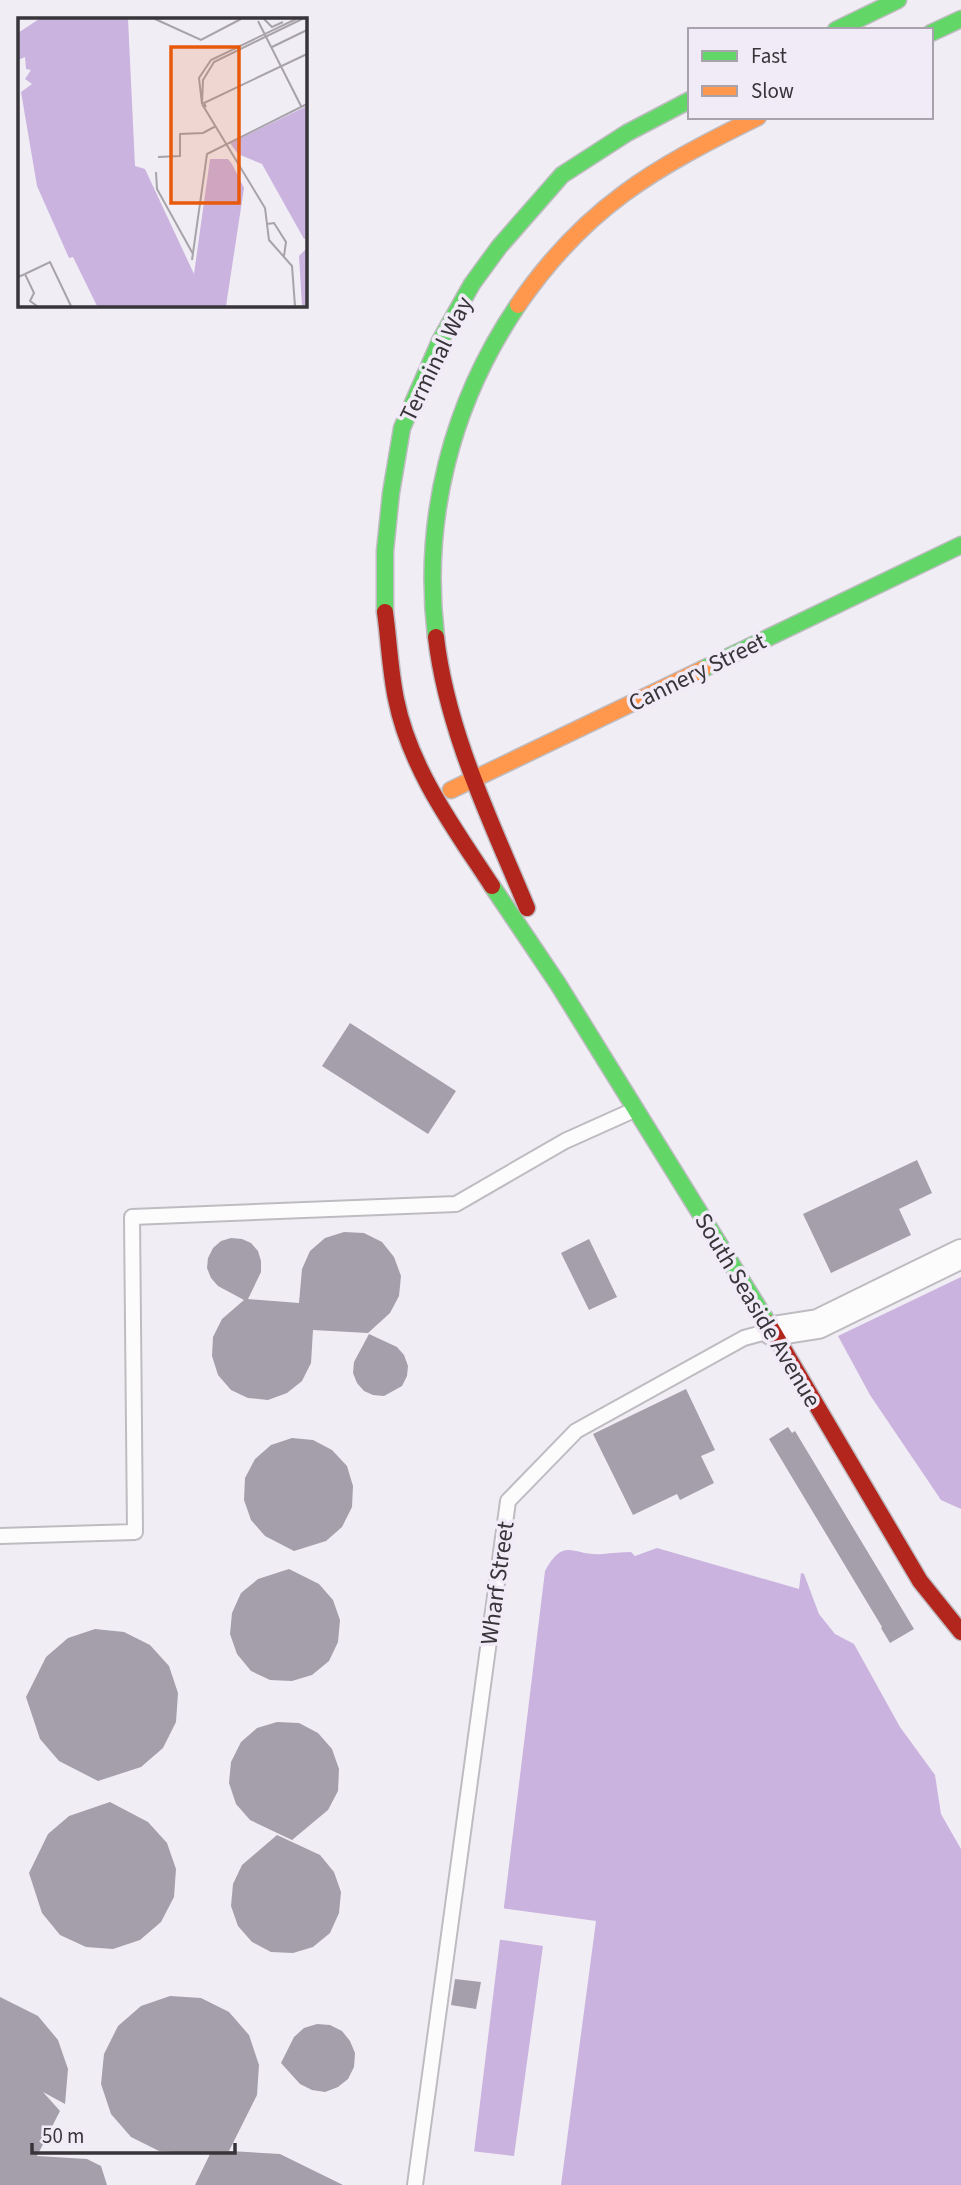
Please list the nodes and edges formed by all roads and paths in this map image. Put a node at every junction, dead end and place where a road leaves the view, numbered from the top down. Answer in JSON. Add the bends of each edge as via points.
{"nodes":[{"id":1,"x":898,"y":0,"type":"edge"},
{"id":2,"x":961,"y":19,"type":"edge"},
{"id":3,"x":840,"y":28,"type":"edge"},
{"id":4,"x":933,"y":32,"type":"edge"},
{"id":5,"x":688,"y":101,"type":"edge"},
{"id":6,"x":754,"y":119,"type":"edge"},
{"id":7,"x":961,"y":545,"type":"edge"},
{"id":8,"x":474,"y":779,"type":"junction"},
{"id":9,"x":434,"y":798,"type":"junction"},
{"id":10,"x":558,"y":985,"type":"junction"},
{"id":11,"x":635,"y":1110,"type":"junction"},
{"id":12,"x":961,"y":1254,"type":"edge"},
{"id":13,"x":772,"y":1331,"type":"junction"},
{"id":14,"x":0,"y":1536,"type":"edge"},
{"id":15,"x":961,"y":1632,"type":"edge"},
{"id":16,"x":415,"y":2185,"type":"edge"}],
"edges":[{"from":1,"to":3,"type":"main road"},
{"from":2,"to":4,"type":"main road"},
{"from":5,"to":9,"type":"main road","name":"Terminal Way","via":[[626,133],[562,175],[499,247],[440,341],[402,428],[385,551],[384,603],[396,700]]},
{"from":6,"to":8,"type":"main road","name":"Terminal Way","via":[[650,174],[575,233],[507,320],[466,398],[438,495],[432,567],[438,653]]},
{"from":7,"to":8,"type":"main road","name":"Cannery Street"},
{"from":8,"to":9,"type":"main road","name":"Cannery Street"},
{"from":8,"to":10,"type":"main road","name":"South Seaside Avenue"},
{"from":9,"to":10,"type":"main road","name":"South Seaside Avenue"},
{"from":10,"to":11,"type":"main road","name":"South Seaside Avenue"},
{"from":11,"to":13,"type":"main road","name":"South Seaside Avenue"},
{"from":11,"to":14,"type":"lane","via":[[565,1141],[456,1204],[132,1217],[135,1532]]},
{"from":12,"to":13,"type":"street","name":"Wharf Street","via":[[818,1324]]},
{"from":13,"to":15,"type":"main road","name":"South Seaside Avenue","via":[[920,1581]]},
{"from":13,"to":16,"type":"lane","name":"Wharf Street","via":[[744,1338],[576,1431],[508,1501]]}]}
